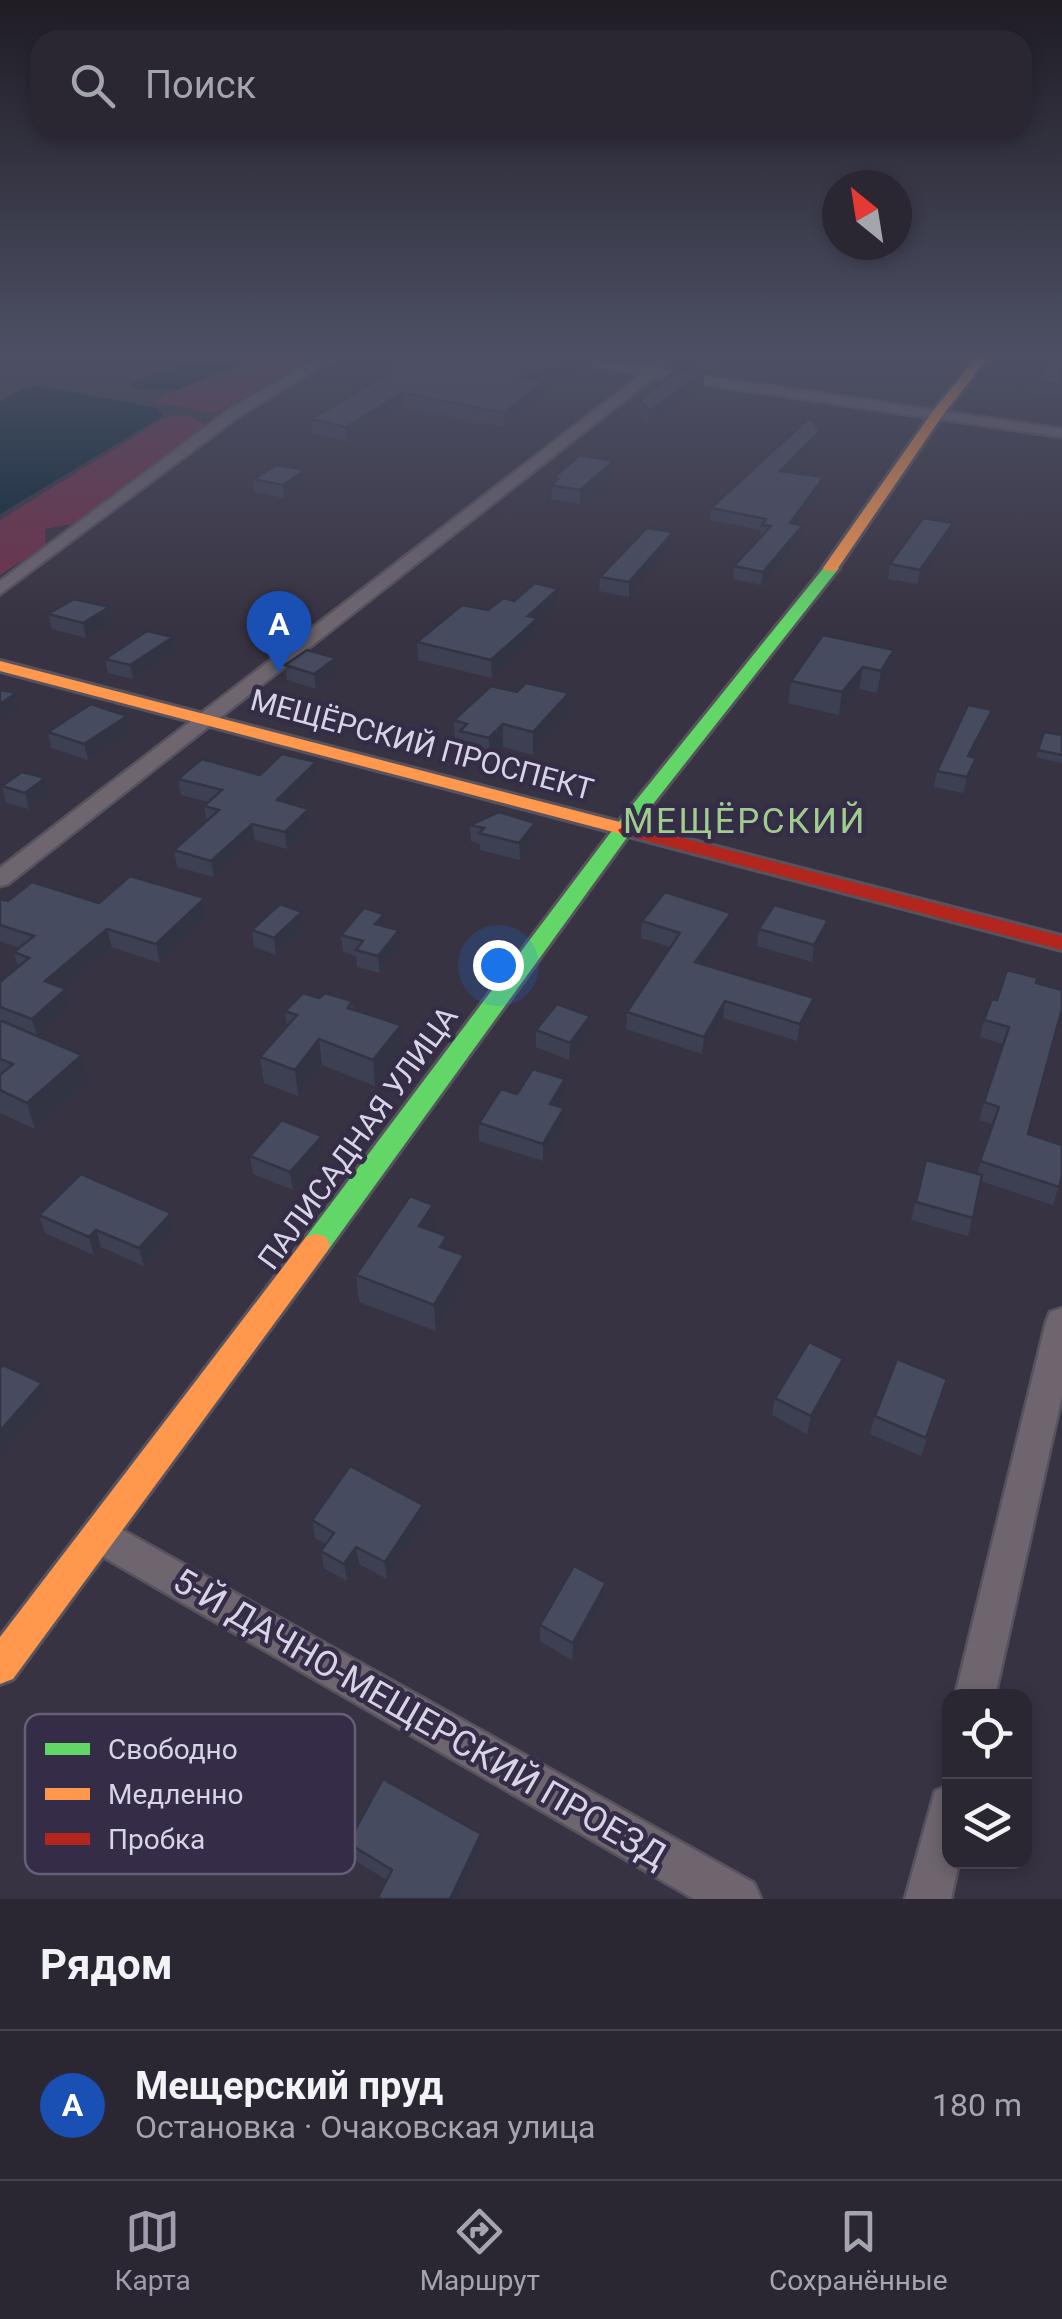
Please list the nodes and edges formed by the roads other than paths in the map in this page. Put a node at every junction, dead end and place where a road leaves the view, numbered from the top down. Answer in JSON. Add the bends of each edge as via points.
{"nodes":[{"id":1,"x":188,"y":448,"type":"edge"},
{"id":2,"x":554,"y":448,"type":"edge"},
{"id":3,"x":914,"y":448,"type":"edge"},
{"id":4,"x":0,"y":588,"type":"edge"},
{"id":5,"x":0,"y":666,"type":"edge"},
{"id":6,"x":203,"y":719,"type":"junction"},
{"id":7,"x":624,"y":828,"type":"junction"},
{"id":8,"x":0,"y":880,"type":"edge"},
{"id":9,"x":1062,"y":943,"type":"edge"},
{"id":10,"x":1062,"y":1322,"type":"edge"},
{"id":11,"x":101,"y":1536,"type":"junction"},
{"id":12,"x":0,"y":1666,"type":"edge"},
{"id":13,"x":977,"y":1689,"type":"edge"},
{"id":14,"x":942,"y":1840,"type":"edge"},
{"id":15,"x":738,"y":1899,"type":"edge"},
{"id":16,"x":928,"y":1899,"type":"edge"}],
"edges":[{"from":1,"to":4,"type":"street"},
{"from":2,"to":6,"type":"street"},
{"from":3,"to":7,"type":"street","name":"ПАЛИСАДНАЯ УЛИЦА","via":[[844,551]]},
{"from":5,"to":6,"type":"street","name":"МЕЩЁРСКИЙ ПРОСПЕКТ"},
{"from":6,"to":7,"type":"street","name":"МЕЩЁРСКИЙ ПРОСПЕКТ"},
{"from":6,"to":8,"type":"street"},
{"from":7,"to":9,"type":"street","name":"МЕЩЁРСКИЙ ПРОСПЕКТ"},
{"from":7,"to":11,"type":"street","name":"ПАЛИСАДНАЯ УЛИЦА"},
{"from":10,"to":13,"type":"street"},
{"from":11,"to":12,"type":"street","name":"ПАЛИСАДНАЯ УЛИЦА"},
{"from":11,"to":15,"type":"street","name":"5-Й ДАЧНО-МЕЩЕРСКИЙ ПРОЕЗД"},
{"from":14,"to":16,"type":"street"}]}
